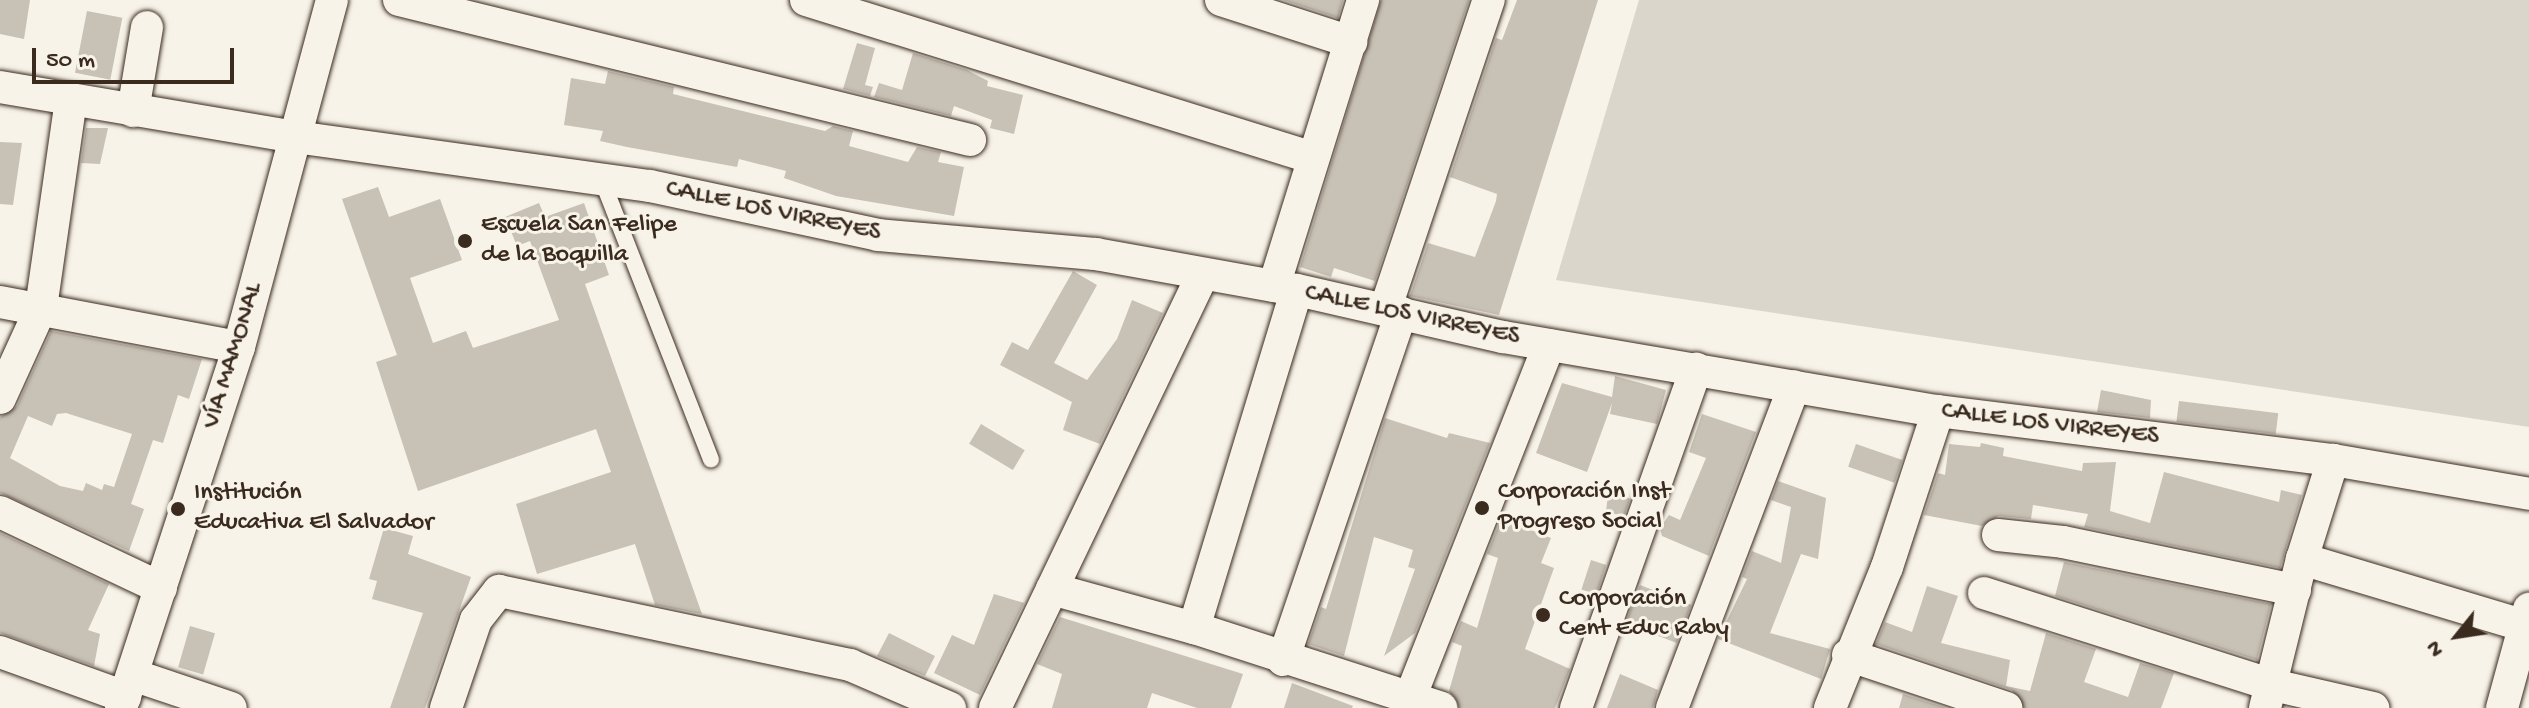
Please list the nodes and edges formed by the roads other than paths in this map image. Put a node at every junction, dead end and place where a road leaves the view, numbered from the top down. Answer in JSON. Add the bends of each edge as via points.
{"nodes":[{"id":1,"x":332,"y":0,"type":"edge"},
{"id":2,"x":399,"y":0,"type":"edge"},
{"id":3,"x":1221,"y":0,"type":"edge"},
{"id":4,"x":1363,"y":0,"type":"edge"},
{"id":5,"x":1489,"y":0,"type":"edge"},
{"id":6,"x":823,"y":2,"type":"edge"},
{"id":7,"x":147,"y":27,"type":"dead end"},
{"id":8,"x":1351,"y":42,"type":"junction"},
{"id":9,"x":0,"y":87,"type":"edge"},
{"id":10,"x":71,"y":100,"type":"junction"},
{"id":11,"x":133,"y":111,"type":"junction"},
{"id":12,"x":296,"y":137,"type":"junction"},
{"id":13,"x":970,"y":140,"type":"dead end"},
{"id":14,"x":1310,"y":157,"type":"junction"},
{"id":15,"x":602,"y":180,"type":"junction"},
{"id":16,"x":1203,"y":274,"type":"junction"},
{"id":17,"x":1285,"y":288,"type":"junction"},
{"id":18,"x":0,"y":302,"type":"edge"},
{"id":19,"x":41,"y":308,"type":"junction"},
{"id":20,"x":1393,"y":311,"type":"junction"},
{"id":21,"x":1549,"y":345,"type":"junction"},
{"id":22,"x":239,"y":347,"type":"junction"},
{"id":23,"x":1696,"y":369,"type":"junction"},
{"id":24,"x":1794,"y":386,"type":"junction"},
{"id":25,"x":0,"y":398,"type":"edge"},
{"id":26,"x":1938,"y":411,"type":"junction"},
{"id":27,"x":711,"y":459,"type":"dead end"},
{"id":28,"x":2333,"y":460,"type":"junction"},
{"id":29,"x":2529,"y":494,"type":"edge"},
{"id":30,"x":0,"y":512,"type":"edge"},
{"id":31,"x":1998,"y":535,"type":"dead end"},
{"id":32,"x":2298,"y":574,"type":"junction"},
{"id":33,"x":161,"y":588,"type":"junction"},
{"id":34,"x":1052,"y":589,"type":"junction"},
{"id":35,"x":1984,"y":593,"type":"dead end"},
{"id":36,"x":2527,"y":618,"type":"edge"},
{"id":37,"x":1194,"y":628,"type":"junction"},
{"id":38,"x":0,"y":652,"type":"edge"},
{"id":39,"x":1848,"y":655,"type":"junction"},
{"id":40,"x":1283,"y":660,"type":"junction"},
{"id":41,"x":126,"y":693,"type":"edge"},
{"id":42,"x":2269,"y":696,"type":"edge"},
{"id":43,"x":1408,"y":702,"type":"edge"},
{"id":44,"x":231,"y":708,"type":"edge"},
{"id":45,"x":446,"y":708,"type":"edge"},
{"id":46,"x":950,"y":708,"type":"edge"},
{"id":47,"x":995,"y":708,"type":"edge"},
{"id":48,"x":1441,"y":708,"type":"edge"},
{"id":49,"x":1576,"y":708,"type":"edge"},
{"id":50,"x":1672,"y":708,"type":"edge"},
{"id":51,"x":1830,"y":708,"type":"edge"},
{"id":52,"x":2006,"y":708,"type":"edge"},
{"id":53,"x":2373,"y":708,"type":"edge"},
{"id":54,"x":2503,"y":708,"type":"edge"}],
"edges":[{"from":1,"to":12,"type":"street","name":"VÍA MAMONAL"},
{"from":2,"to":13,"type":"street"},
{"from":3,"to":8,"type":"street"},
{"from":4,"to":8,"type":"street"},
{"from":5,"to":20,"type":"street"},
{"from":6,"to":14,"type":"street"},
{"from":7,"to":11,"type":"street"},
{"from":8,"to":14,"type":"street"},
{"from":9,"to":10,"type":"street","name":"CALLE LOS VIRREYES"},
{"from":10,"to":11,"type":"street","name":"CALLE LOS VIRREYES"},
{"from":10,"to":19,"type":"street"},
{"from":11,"to":12,"type":"street","name":"CALLE LOS VIRREYES"},
{"from":12,"to":15,"type":"street","name":"CALLE LOS VIRREYES"},
{"from":12,"to":22,"type":"street","name":"VÍA MAMONAL"},
{"from":14,"to":17,"type":"street"},
{"from":15,"to":16,"type":"street","name":"CALLE LOS VIRREYES","via":[[878,235],[1096,254]]},
{"from":15,"to":27,"type":"lane"},
{"from":16,"to":17,"type":"street","name":"CALLE LOS VIRREYES"},
{"from":16,"to":34,"type":"street"},
{"from":17,"to":20,"type":"street","name":"CALLE LOS VIRREYES"},
{"from":17,"to":37,"type":"street"},
{"from":18,"to":19,"type":"street"},
{"from":19,"to":22,"type":"street"},
{"from":19,"to":25,"type":"street"},
{"from":20,"to":21,"type":"street","name":"CALLE LOS VIRREYES"},
{"from":20,"to":40,"type":"street"},
{"from":21,"to":23,"type":"street","name":"CALLE LOS VIRREYES"},
{"from":21,"to":43,"type":"street"},
{"from":22,"to":33,"type":"street","name":"VÍA MAMONAL"},
{"from":23,"to":24,"type":"street","name":"CALLE LOS VIRREYES"},
{"from":23,"to":49,"type":"street"},
{"from":24,"to":26,"type":"street","name":"CALLE LOS VIRREYES"},
{"from":24,"to":50,"type":"street"},
{"from":26,"to":28,"type":"street","name":"CALLE LOS VIRREYES"},
{"from":26,"to":39,"type":"street","via":[[1887,567]]},
{"from":28,"to":29,"type":"street","name":"CALLE LOS VIRREYES"},
{"from":28,"to":32,"type":"street"},
{"from":30,"to":33,"type":"street"},
{"from":31,"to":32,"type":"street"},
{"from":32,"to":36,"type":"street"},
{"from":32,"to":42,"type":"street"},
{"from":33,"to":41,"type":"street","name":"VÍA MAMONAL"},
{"from":34,"to":37,"type":"street"},
{"from":34,"to":47,"type":"street"},
{"from":35,"to":42,"type":"street"},
{"from":36,"to":54,"type":"street"},
{"from":37,"to":40,"type":"street"},
{"from":38,"to":41,"type":"street"},
{"from":39,"to":51,"type":"street"},
{"from":39,"to":52,"type":"street"},
{"from":40,"to":43,"type":"street"},
{"from":41,"to":44,"type":"street"},
{"from":42,"to":53,"type":"street"},
{"from":43,"to":48,"type":"street"},
{"from":45,"to":46,"type":"street","via":[[476,620],[499,591],[850,665]]}]}
